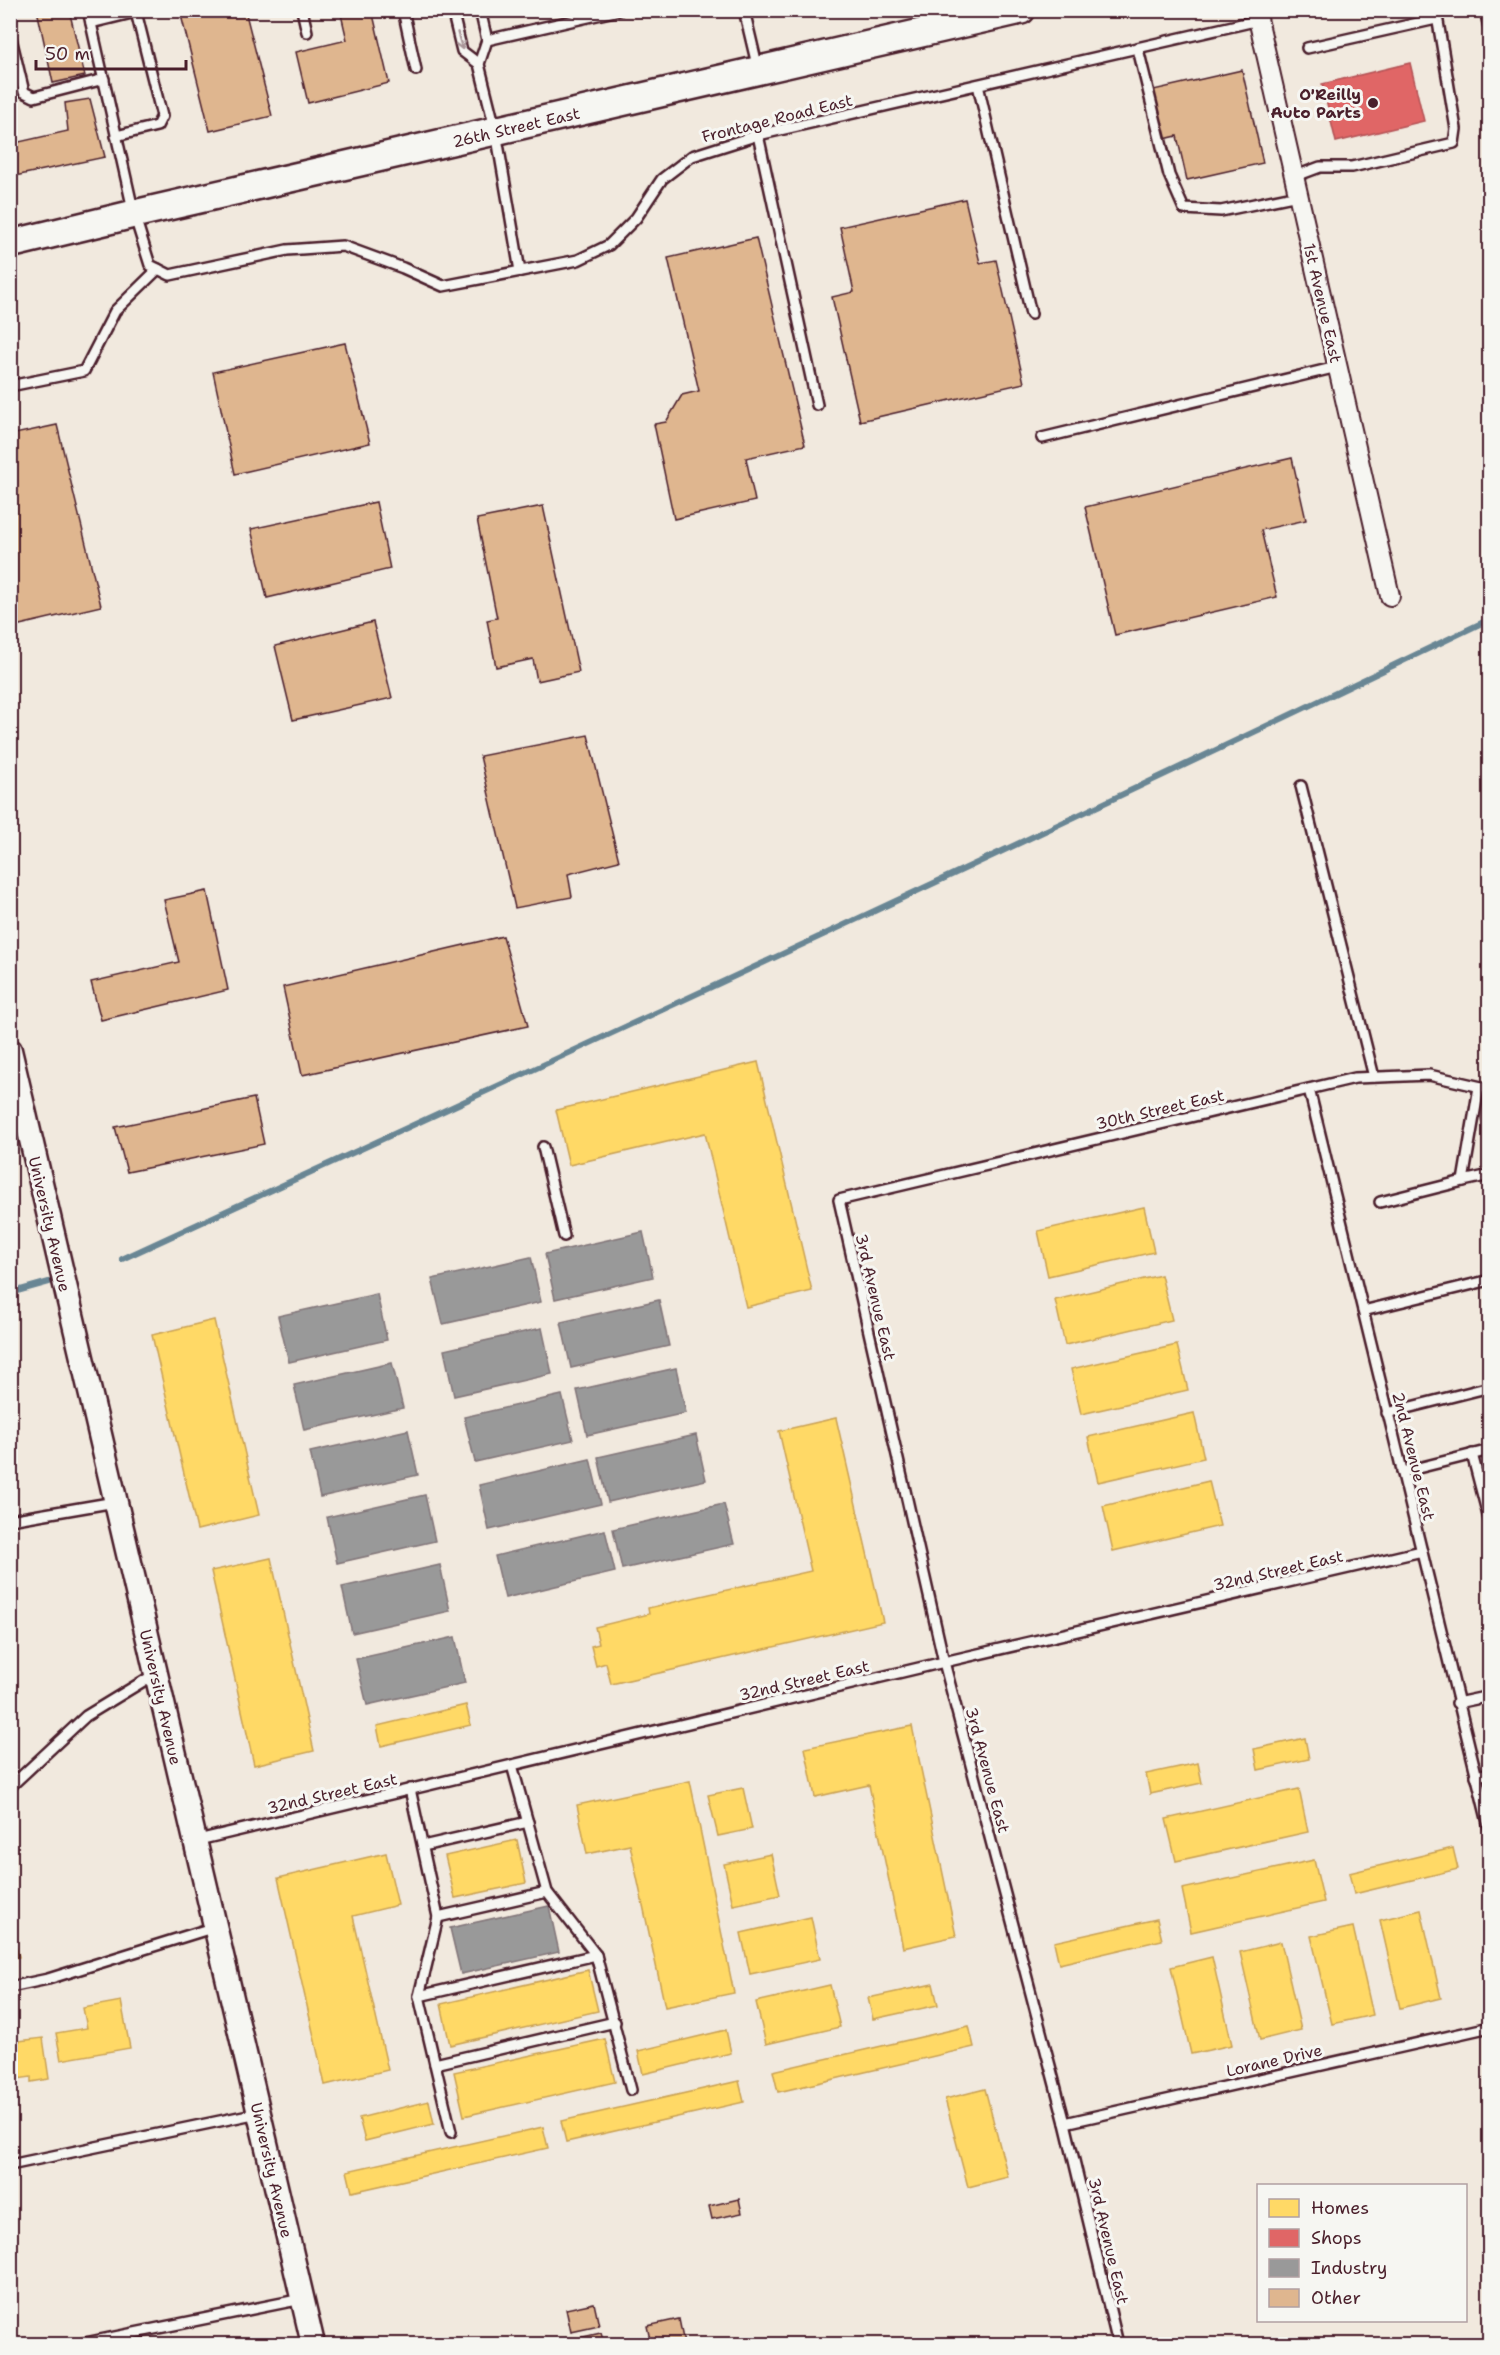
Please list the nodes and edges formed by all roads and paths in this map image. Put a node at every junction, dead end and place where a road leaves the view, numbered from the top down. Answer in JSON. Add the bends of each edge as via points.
{"nodes":[{"id":1,"x":88,"y":10,"type":"edge"},
{"id":2,"x":302,"y":10,"type":"edge"},
{"id":3,"x":403,"y":10,"type":"edge"},
{"id":4,"x":452,"y":10,"type":"edge"},
{"id":5,"x":480,"y":10,"type":"edge"},
{"id":6,"x":618,"y":10,"type":"edge"},
{"id":7,"x":744,"y":10,"type":"edge"},
{"id":8,"x":1021,"y":10,"type":"edge"},
{"id":9,"x":1485,"y":10,"type":"edge"},
{"id":10,"x":140,"y":11,"type":"edge"},
{"id":11,"x":598,"y":13,"type":"edge"},
{"id":12,"x":990,"y":14,"type":"edge"},
{"id":13,"x":1258,"y":15,"type":"edge"},
{"id":14,"x":1436,"y":15,"type":"edge"},
{"id":15,"x":91,"y":23,"type":"junction"},
{"id":16,"x":308,"y":32,"type":"dead end"},
{"id":17,"x":1490,"y":32,"type":"edge"},
{"id":18,"x":10,"y":34,"type":"edge"},
{"id":19,"x":487,"y":40,"type":"junction"},
{"id":20,"x":1307,"y":48,"type":"dead end"},
{"id":21,"x":1138,"y":49,"type":"junction"},
{"id":22,"x":479,"y":64,"type":"junction"},
{"id":23,"x":416,"y":70,"type":"dead end"},
{"id":24,"x":758,"y":71,"type":"junction"},
{"id":25,"x":104,"y":80,"type":"junction"},
{"id":26,"x":978,"y":85,"type":"junction"},
{"id":27,"x":496,"y":132,"type":"junction"},
{"id":28,"x":117,"y":135,"type":"junction"},
{"id":29,"x":758,"y":135,"type":"junction"},
{"id":30,"x":1297,"y":185,"type":"junction"},
{"id":31,"x":134,"y":214,"type":"junction"},
{"id":32,"x":10,"y":244,"type":"edge"},
{"id":33,"x":158,"y":269,"type":"junction"},
{"id":34,"x":520,"y":271,"type":"junction"},
{"id":35,"x":1031,"y":314,"type":"dead end"},
{"id":36,"x":1338,"y":368,"type":"junction"},
{"id":37,"x":10,"y":386,"type":"edge"},
{"id":38,"x":817,"y":405,"type":"dead end"},
{"id":39,"x":1042,"y":438,"type":"dead end"},
{"id":40,"x":1390,"y":596,"type":"dead end"},
{"id":41,"x":1301,"y":786,"type":"dead end"},
{"id":42,"x":10,"y":1050,"type":"edge"},
{"id":43,"x":1374,"y":1077,"type":"junction"},
{"id":44,"x":1479,"y":1087,"type":"junction"},
{"id":45,"x":1309,"y":1089,"type":"junction"},
{"id":46,"x":1490,"y":1089,"type":"edge"},
{"id":47,"x":543,"y":1148,"type":"dead end"},
{"id":48,"x":1490,"y":1175,"type":"edge"},
{"id":49,"x":1463,"y":1182,"type":"junction"},
{"id":50,"x":839,"y":1200,"type":"joint"},
{"id":51,"x":1380,"y":1202,"type":"dead end"},
{"id":52,"x":564,"y":1236,"type":"dead end"},
{"id":53,"x":1490,"y":1280,"type":"edge"},
{"id":54,"x":1363,"y":1311,"type":"junction"},
{"id":55,"x":1490,"y":1387,"type":"edge"},
{"id":56,"x":1387,"y":1413,"type":"junction"},
{"id":57,"x":1490,"y":1450,"type":"edge"},
{"id":58,"x":1472,"y":1454,"type":"junction"},
{"id":59,"x":1402,"y":1472,"type":"junction"},
{"id":60,"x":115,"y":1502,"type":"junction"},
{"id":61,"x":10,"y":1520,"type":"edge"},
{"id":62,"x":1490,"y":1523,"type":"edge"},
{"id":63,"x":1422,"y":1551,"type":"junction"},
{"id":64,"x":944,"y":1662,"type":"junction"},
{"id":65,"x":155,"y":1674,"type":"junction"},
{"id":66,"x":1490,"y":1696,"type":"edge"},
{"id":67,"x":1457,"y":1703,"type":"junction"},
{"id":68,"x":513,"y":1765,"type":"junction"},
{"id":69,"x":1490,"y":1773,"type":"edge"},
{"id":70,"x":1476,"y":1776,"type":"junction"},
{"id":71,"x":10,"y":1787,"type":"edge"},
{"id":72,"x":410,"y":1789,"type":"junction"},
{"id":73,"x":528,"y":1822,"type":"junction"},
{"id":74,"x":1490,"y":1831,"type":"edge"},
{"id":75,"x":194,"y":1841,"type":"junction"},
{"id":76,"x":423,"y":1846,"type":"junction"},
{"id":77,"x":548,"y":1892,"type":"junction"},
{"id":78,"x":438,"y":1917,"type":"junction"},
{"id":79,"x":215,"y":1927,"type":"junction"},
{"id":80,"x":596,"y":1955,"type":"junction"},
{"id":81,"x":10,"y":1988,"type":"edge"},
{"id":82,"x":419,"y":1996,"type":"junction"},
{"id":83,"x":615,"y":2022,"type":"junction"},
{"id":84,"x":1490,"y":2027,"type":"edge"},
{"id":85,"x":435,"y":2064,"type":"junction"},
{"id":86,"x":631,"y":2090,"type":"dead end"},
{"id":87,"x":258,"y":2113,"type":"junction"},
{"id":88,"x":1065,"y":2123,"type":"junction"},
{"id":89,"x":451,"y":2132,"type":"dead end"},
{"id":90,"x":10,"y":2165,"type":"edge"},
{"id":91,"x":302,"y":2299,"type":"junction"},
{"id":92,"x":80,"y":2344,"type":"edge"},
{"id":93,"x":313,"y":2344,"type":"edge"},
{"id":94,"x":1118,"y":2344,"type":"edge"}],
"edges":[{"from":1,"to":15,"type":"lane"},
{"from":2,"to":16,"type":"lane"},
{"from":3,"to":23,"type":"lane"},
{"from":4,"to":22,"type":"lane","one_way":true,"via":[[462,51]]},
{"from":5,"to":19,"type":"lane"},
{"from":6,"to":11,"type":"lane"},
{"from":7,"to":24,"type":"lane"},
{"from":8,"to":12,"type":"main road","name":"26th Street East"},
{"from":9,"to":17,"type":"lane"},
{"from":10,"to":15,"type":"lane"},
{"from":10,"to":28,"type":"lane","via":[[162,116],[157,126]]},
{"from":11,"to":19,"type":"lane"},
{"from":12,"to":24,"type":"main road","name":"26th Street East"},
{"from":13,"to":21,"type":"lane","name":"Frontage Road East"},
{"from":13,"to":30,"type":"street","name":"1st Avenue East"},
{"from":14,"to":20,"type":"lane"},
{"from":14,"to":30,"type":"lane","via":[[1456,129],[1454,143],[1352,168],[1320,167]]},
{"from":15,"to":25,"type":"lane"},
{"from":18,"to":25,"type":"lane","via":[[24,92],[34,97]]},
{"from":19,"to":22,"type":"lane"},
{"from":21,"to":26,"type":"lane","name":"Frontage Road East"},
{"from":21,"to":30,"type":"lane","via":[[1169,175],[1184,209],[1221,211]]},
{"from":22,"to":27,"type":"lane"},
{"from":24,"to":27,"type":"main road","name":"26th Street East"},
{"from":25,"to":28,"type":"lane"},
{"from":26,"to":29,"type":"lane","name":"Frontage Road East"},
{"from":26,"to":35,"type":"lane"},
{"from":27,"to":31,"type":"main road","name":"26th Street East"},
{"from":27,"to":34,"type":"lane"},
{"from":28,"to":31,"type":"lane"},
{"from":29,"to":34,"type":"lane","name":"Frontage Road East","via":[[692,156],[662,178],[636,218],[609,245],[578,260]]},
{"from":29,"to":38,"type":"lane"},
{"from":30,"to":36,"type":"street","name":"1st Avenue East"},
{"from":31,"to":32,"type":"main road","name":"26th Street East"},
{"from":31,"to":33,"type":"lane","via":[[150,265]]},
{"from":33,"to":34,"type":"lane","name":"Frontage Road East","via":[[170,275],[287,250],[343,246],[443,286]]},
{"from":33,"to":37,"type":"lane","via":[[115,311],[84,370]]},
{"from":36,"to":39,"type":"lane"},
{"from":36,"to":40,"type":"street","name":"1st Avenue East"},
{"from":41,"to":43,"type":"lane"},
{"from":42,"to":60,"type":"street","name":"University Avenue"},
{"from":43,"to":44,"type":"lane","name":"30th Street East","via":[[1429,1074]]},
{"from":43,"to":45,"type":"lane","name":"30th Street East"},
{"from":44,"to":46,"type":"lane","name":"30th Street East"},
{"from":44,"to":49,"type":"lane"},
{"from":45,"to":50,"type":"lane","name":"30th Street East"},
{"from":45,"to":54,"type":"lane","name":"2nd Avenue East"},
{"from":47,"to":52,"type":"lane"},
{"from":48,"to":49,"type":"lane"},
{"from":49,"to":51,"type":"lane"},
{"from":50,"to":64,"type":"lane","name":"3rd Avenue East"},
{"from":53,"to":54,"type":"lane"},
{"from":54,"to":56,"type":"lane","name":"2nd Avenue East"},
{"from":55,"to":56,"type":"lane"},
{"from":56,"to":59,"type":"lane","name":"2nd Avenue East"},
{"from":57,"to":58,"type":"lane"},
{"from":58,"to":59,"type":"lane"},
{"from":58,"to":62,"type":"lane"},
{"from":59,"to":63,"type":"lane","name":"2nd Avenue East"},
{"from":60,"to":61,"type":"lane"},
{"from":60,"to":65,"type":"street","name":"University Avenue"},
{"from":63,"to":64,"type":"lane","name":"32nd Street East"},
{"from":63,"to":67,"type":"lane","name":"2nd Avenue East"},
{"from":64,"to":68,"type":"lane","name":"32nd Street East"},
{"from":64,"to":88,"type":"lane","name":"3rd Avenue East"},
{"from":65,"to":71,"type":"lane","via":[[86,1716]]},
{"from":65,"to":75,"type":"street","name":"University Avenue"},
{"from":66,"to":67,"type":"lane"},
{"from":67,"to":70,"type":"lane","name":"2nd Avenue East"},
{"from":68,"to":72,"type":"lane","name":"32nd Street East"},
{"from":68,"to":73,"type":"lane"},
{"from":69,"to":70,"type":"lane"},
{"from":70,"to":74,"type":"lane","name":"2nd Avenue East"},
{"from":72,"to":75,"type":"lane","name":"32nd Street East"},
{"from":72,"to":76,"type":"lane"},
{"from":73,"to":76,"type":"lane"},
{"from":73,"to":77,"type":"lane"},
{"from":75,"to":79,"type":"street","name":"University Avenue"},
{"from":76,"to":78,"type":"lane"},
{"from":77,"to":78,"type":"lane"},
{"from":77,"to":80,"type":"lane"},
{"from":78,"to":82,"type":"lane"},
{"from":79,"to":81,"type":"lane"},
{"from":79,"to":87,"type":"street","name":"University Avenue"},
{"from":80,"to":82,"type":"lane"},
{"from":80,"to":83,"type":"lane"},
{"from":82,"to":85,"type":"lane"},
{"from":83,"to":85,"type":"lane"},
{"from":83,"to":86,"type":"lane"},
{"from":84,"to":88,"type":"lane","name":"Lorane Drive"},
{"from":85,"to":89,"type":"lane"},
{"from":87,"to":90,"type":"lane"},
{"from":87,"to":91,"type":"street","name":"University Avenue"},
{"from":88,"to":94,"type":"lane","name":"3rd Avenue East"},
{"from":91,"to":92,"type":"lane"},
{"from":91,"to":93,"type":"street","name":"University Avenue"}]}
